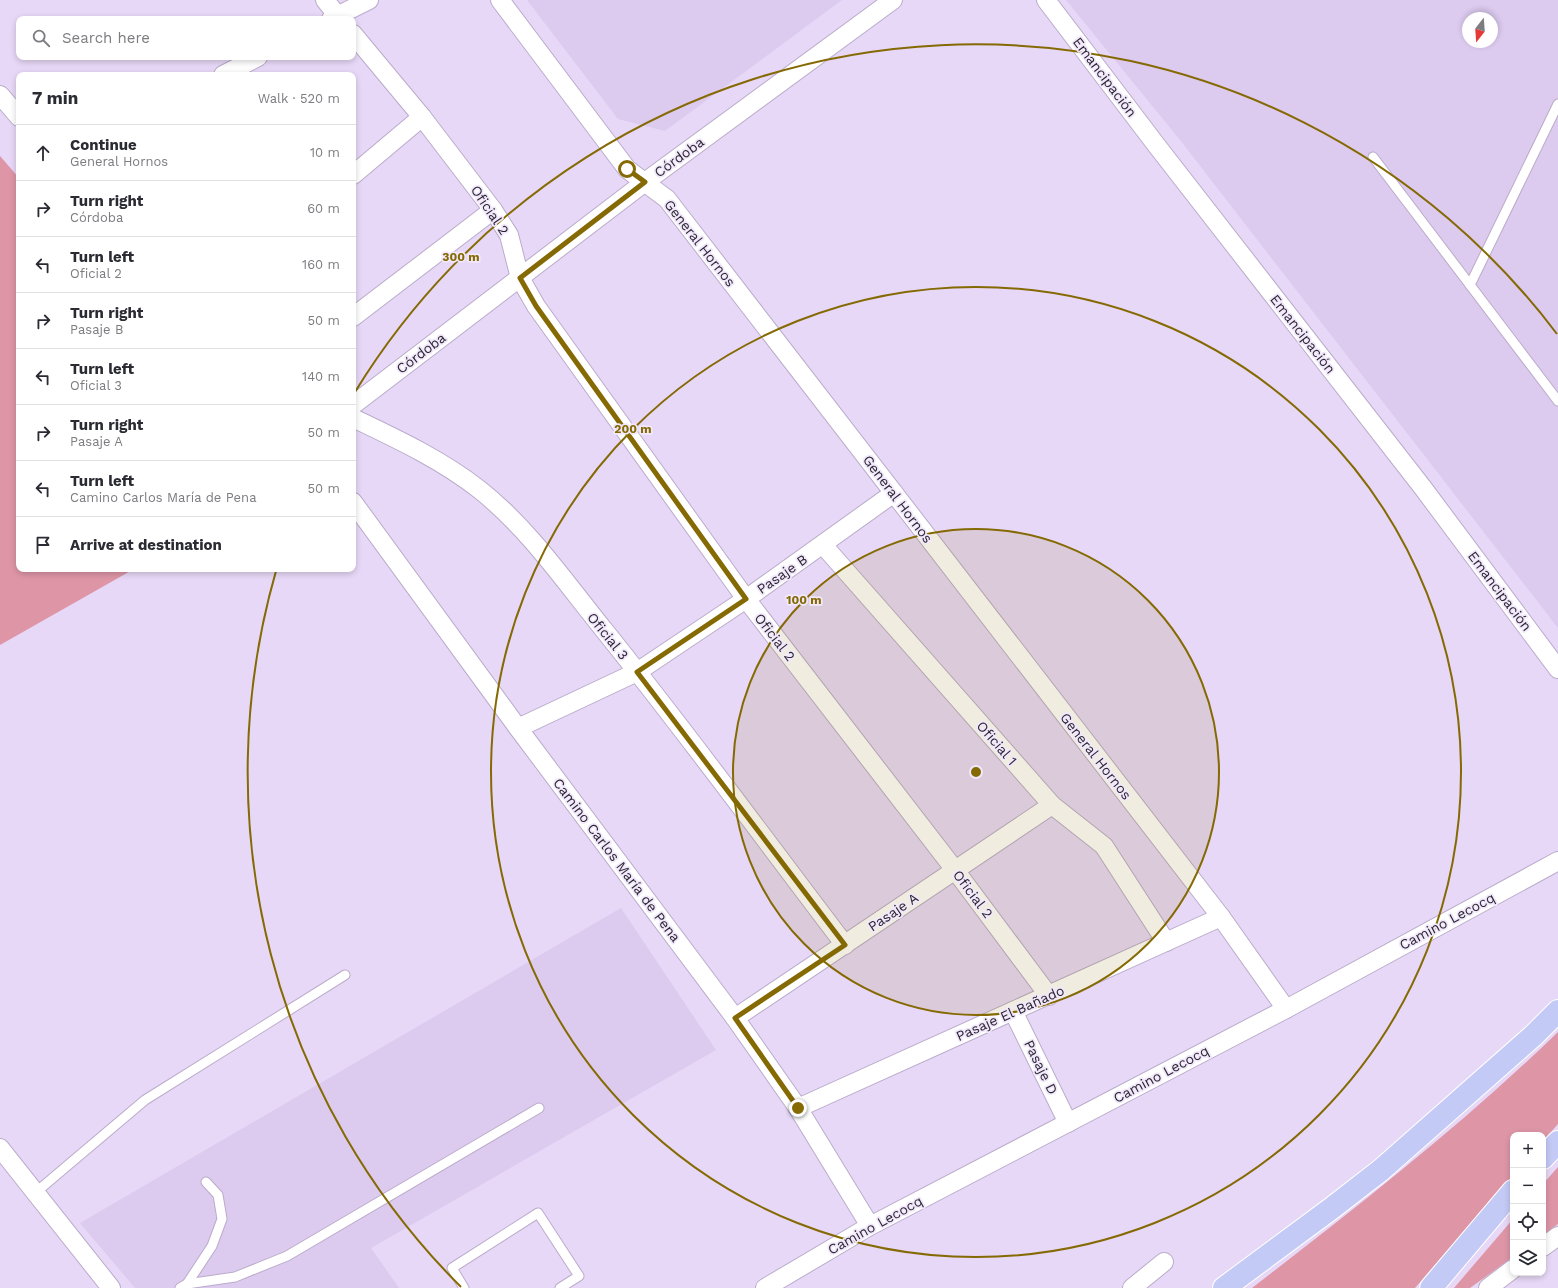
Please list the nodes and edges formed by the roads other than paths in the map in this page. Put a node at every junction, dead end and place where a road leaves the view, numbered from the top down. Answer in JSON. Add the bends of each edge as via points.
{"nodes":[{"id":1,"x":325,"y":0,"type":"edge"},
{"id":2,"x":369,"y":0,"type":"edge"},
{"id":3,"x":500,"y":0,"type":"edge"},
{"id":4,"x":893,"y":0,"type":"edge"},
{"id":5,"x":1046,"y":0,"type":"edge"},
{"id":6,"x":335,"y":16,"type":"edge"},
{"id":7,"x":340,"y":16,"type":"edge"},
{"id":8,"x":356,"y":38,"type":"edge"},
{"id":9,"x":252,"y":60,"type":"edge"},
{"id":10,"x":229,"y":72,"type":"edge"},
{"id":11,"x":0,"y":95,"type":"edge"},
{"id":12,"x":1558,"y":104,"type":"edge"},
{"id":13,"x":16,"y":114,"type":"edge"},
{"id":14,"x":422,"y":117,"type":"junction"},
{"id":15,"x":1373,"y":157,"type":"dead end"},
{"id":16,"x":356,"y":172,"type":"edge"},
{"id":17,"x":645,"y":182,"type":"junction"},
{"id":18,"x":493,"y":210,"type":"junction"},
{"id":19,"x":520,"y":278,"type":"junction"},
{"id":20,"x":1470,"y":284,"type":"junction"},
{"id":21,"x":356,"y":315,"type":"edge"},
{"id":22,"x":1558,"y":401,"type":"edge"},
{"id":23,"x":356,"y":403,"type":"edge"},
{"id":24,"x":356,"y":419,"type":"edge"},
{"id":25,"x":894,"y":494,"type":"junction"},
{"id":26,"x":356,"y":506,"type":"edge"},
{"id":27,"x":823,"y":544,"type":"junction"},
{"id":28,"x":746,"y":599,"type":"junction"},
{"id":29,"x":1558,"y":669,"type":"edge"},
{"id":30,"x":637,"y":672,"type":"junction"},
{"id":31,"x":518,"y":728,"type":"junction"},
{"id":32,"x":1052,"y":805,"type":"junction"},
{"id":33,"x":1558,"y":861,"type":"edge"},
{"id":34,"x":955,"y":870,"type":"junction"},
{"id":35,"x":1221,"y":917,"type":"junction"},
{"id":36,"x":1166,"y":942,"type":"junction"},
{"id":37,"x":845,"y":945,"type":"junction"},
{"id":38,"x":345,"y":975,"type":"dead end"},
{"id":39,"x":1048,"y":996,"type":"junction"},
{"id":40,"x":1286,"y":1009,"type":"junction"},
{"id":41,"x":1558,"y":1010,"type":"edge"},
{"id":42,"x":1013,"y":1011,"type":"junction"},
{"id":43,"x":735,"y":1018,"type":"junction"},
{"id":44,"x":539,"y":1108,"type":"dead end"},
{"id":45,"x":798,"y":1108,"type":"junction"},
{"id":46,"x":1068,"y":1123,"type":"junction"},
{"id":47,"x":1558,"y":1142,"type":"edge"},
{"id":48,"x":0,"y":1148,"type":"edge"},
{"id":49,"x":1546,"y":1155,"type":"edge"},
{"id":50,"x":206,"y":1182,"type":"dead end"},
{"id":51,"x":35,"y":1193,"type":"junction"},
{"id":52,"x":1510,"y":1195,"type":"edge"},
{"id":53,"x":870,"y":1226,"type":"junction"},
{"id":54,"x":1558,"y":1236,"type":"edge"},
{"id":55,"x":1546,"y":1245,"type":"edge"},
{"id":56,"x":1164,"y":1262,"type":"dead end"},
{"id":57,"x":1510,"y":1271,"type":"edge"},
{"id":58,"x":184,"y":1286,"type":"edge"},
{"id":59,"x":111,"y":1288,"type":"edge"},
{"id":60,"x":464,"y":1288,"type":"edge"},
{"id":61,"x":560,"y":1288,"type":"edge"},
{"id":62,"x":765,"y":1288,"type":"edge"},
{"id":63,"x":1132,"y":1288,"type":"edge"},
{"id":64,"x":1224,"y":1288,"type":"edge"},
{"id":65,"x":1431,"y":1288,"type":"edge"},
{"id":66,"x":1488,"y":1288,"type":"edge"}],
"edges":[{"from":1,"to":6,"type":"street"},
{"from":2,"to":7,"type":"street"},
{"from":3,"to":17,"type":"street","name":"General Hornos","via":[[627,169]]},
{"from":4,"to":17,"type":"street","name":"Córdoba"},
{"from":5,"to":29,"type":"street","name":"Emancipación","via":[[1418,482]]},
{"from":8,"to":14,"type":"street","name":"Oficial 2"},
{"from":9,"to":10,"type":"street"},
{"from":11,"to":13,"type":"street"},
{"from":12,"to":20,"type":"lane"},
{"from":14,"to":16,"type":"street"},
{"from":14,"to":18,"type":"street","name":"Oficial 2"},
{"from":15,"to":20,"type":"lane"},
{"from":17,"to":19,"type":"street","name":"Córdoba"},
{"from":17,"to":25,"type":"street","name":"General Hornos","via":[[668,199]]},
{"from":18,"to":19,"type":"street","name":"Oficial 2","via":[[509,235]]},
{"from":18,"to":21,"type":"street"},
{"from":19,"to":23,"type":"street","name":"Córdoba"},
{"from":19,"to":28,"type":"street","name":"Oficial 2","via":[[536,306]]},
{"from":20,"to":22,"type":"lane"},
{"from":24,"to":30,"type":"street","name":"Oficial 3","via":[[442,464],[480,490],[518,523]]},
{"from":25,"to":27,"type":"street","name":"Pasaje B"},
{"from":25,"to":35,"type":"street","name":"General Hornos"},
{"from":26,"to":31,"type":"street","name":"Camino Carlos María de Pena"},
{"from":27,"to":28,"type":"street","name":"Pasaje B"},
{"from":27,"to":32,"type":"street","name":"Oficial 1"},
{"from":28,"to":30,"type":"street","name":"Pasaje B"},
{"from":28,"to":34,"type":"street","name":"Oficial 2"},
{"from":30,"to":31,"type":"street","name":"Pasaje B"},
{"from":30,"to":37,"type":"street","name":"Oficial 3"},
{"from":31,"to":43,"type":"street","name":"Camino Carlos María de Pena"},
{"from":32,"to":34,"type":"street","name":"Pasaje A"},
{"from":32,"to":36,"type":"street","name":"Oficial 1","via":[[1104,846]]},
{"from":33,"to":40,"type":"street","name":"Camino Lecocq"},
{"from":34,"to":37,"type":"street","name":"Pasaje A"},
{"from":34,"to":39,"type":"street","name":"Oficial 2"},
{"from":35,"to":36,"type":"street","name":"Pasaje El Bañado"},
{"from":35,"to":40,"type":"street","name":"General Hornos"},
{"from":36,"to":39,"type":"street","name":"Pasaje El Bañado"},
{"from":37,"to":43,"type":"street","name":"Pasaje A"},
{"from":38,"to":51,"type":"lane","via":[[145,1100]]},
{"from":39,"to":42,"type":"street","name":"Pasaje El Bañado"},
{"from":40,"to":46,"type":"street","name":"Camino Lecocq"},
{"from":41,"to":64,"type":"highway","via":[[1534,1035],[1381,1170]]},
{"from":42,"to":45,"type":"street","name":"Pasaje El Bañado"},
{"from":42,"to":46,"type":"street","name":"Pasaje D"},
{"from":43,"to":45,"type":"street","name":"Camino Carlos María de Pena"},
{"from":44,"to":58,"type":"lane","via":[[287,1256],[235,1277]]},
{"from":45,"to":53,"type":"street","name":"Camino Carlos María de Pena"},
{"from":46,"to":53,"type":"street","name":"Camino Lecocq"},
{"from":47,"to":49,"type":"highway"},
{"from":48,"to":51,"type":"street"},
{"from":50,"to":58,"type":"lane","via":[[218,1195],[222,1219],[212,1246]]},
{"from":51,"to":59,"type":"street"},
{"from":52,"to":65,"type":"highway"},
{"from":53,"to":62,"type":"street","name":"Camino Lecocq"},
{"from":54,"to":55,"type":"street"},
{"from":56,"to":63,"type":"street"},
{"from":57,"to":66,"type":"street"},
{"from":60,"to":61,"type":"lane","via":[[452,1268],[538,1213],[579,1276]]}]}
